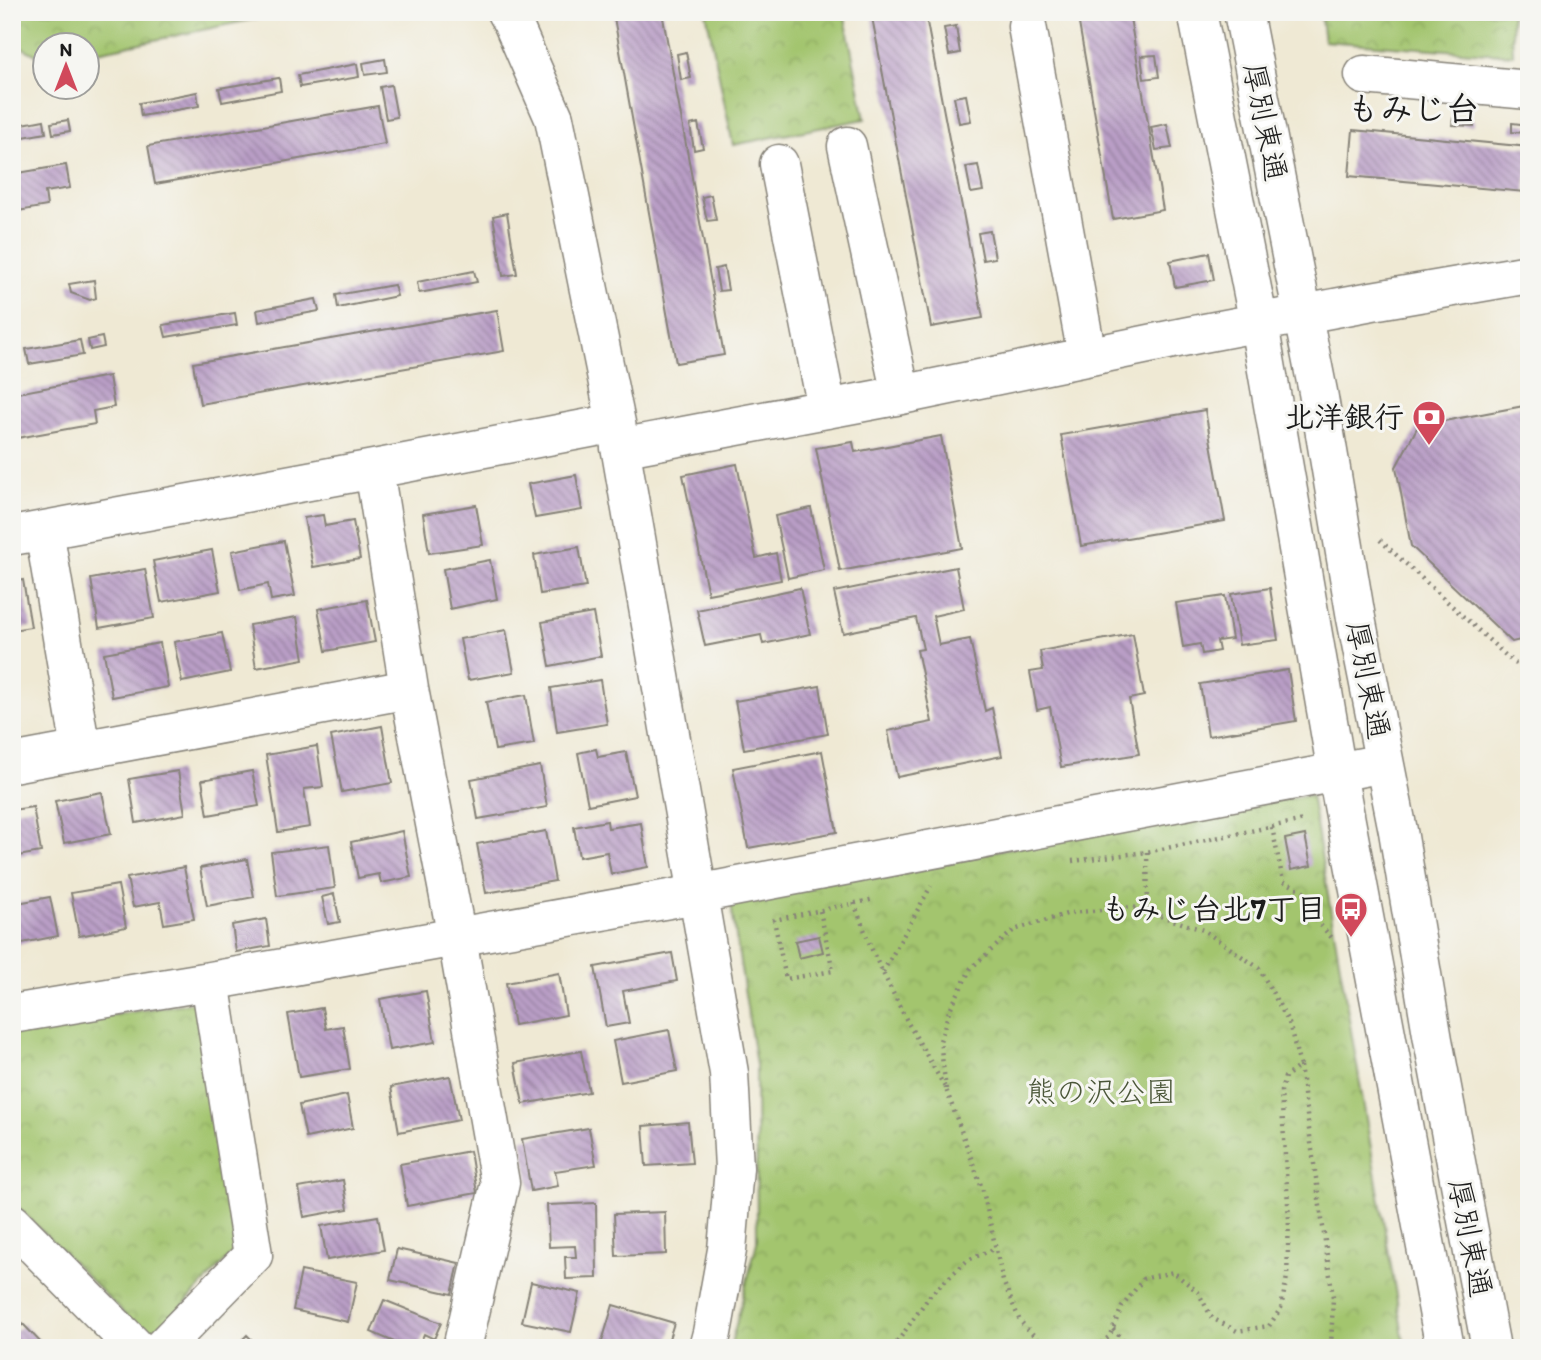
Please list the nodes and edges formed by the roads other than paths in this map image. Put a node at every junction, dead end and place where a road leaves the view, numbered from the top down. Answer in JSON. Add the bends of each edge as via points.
{"nodes":[{"id":1,"x":506,"y":12,"type":"edge"},
{"id":2,"x":1197,"y":12,"type":"edge"},
{"id":3,"x":1243,"y":12,"type":"edge"},
{"id":4,"x":1027,"y":26,"type":"dead end"},
{"id":5,"x":1364,"y":75,"type":"dead end"},
{"id":6,"x":1529,"y":90,"type":"edge"},
{"id":7,"x":847,"y":146,"type":"dead end"},
{"id":8,"x":779,"y":164,"type":"dead end"},
{"id":9,"x":1529,"y":274,"type":"edge"},
{"id":10,"x":1303,"y":315,"type":"junction"},
{"id":11,"x":1259,"y":324,"type":"junction"},
{"id":12,"x":1087,"y":356,"type":"junction"},
{"id":13,"x":901,"y":395,"type":"junction"},
{"id":14,"x":827,"y":409,"type":"junction"},
{"id":15,"x":618,"y":435,"type":"junction"},
{"id":16,"x":374,"y":469,"type":"junction"},
{"id":17,"x":28,"y":533,"type":"edge"},
{"id":18,"x":409,"y":688,"type":"junction"},
{"id":19,"x":81,"y":750,"type":"junction"},
{"id":20,"x":12,"y":763,"type":"edge"},
{"id":21,"x":1384,"y":763,"type":"junction"},
{"id":22,"x":1337,"y":773,"type":"junction"},
{"id":23,"x":697,"y":894,"type":"junction"},
{"id":24,"x":457,"y":938,"type":"junction"},
{"id":25,"x":210,"y":981,"type":"junction"},
{"id":26,"x":12,"y":1014,"type":"edge"},
{"id":27,"x":12,"y":1223,"type":"edge"},
{"id":28,"x":136,"y":1348,"type":"edge"},
{"id":29,"x":162,"y":1348,"type":"edge"},
{"id":30,"x":463,"y":1348,"type":"edge"},
{"id":31,"x":708,"y":1348,"type":"edge"},
{"id":32,"x":1445,"y":1348,"type":"edge"},
{"id":33,"x":1491,"y":1348,"type":"edge"}],
"edges":[{"from":1,"to":15,"type":"street","via":[[554,118]]},
{"from":2,"to":11,"type":"street","name":"厚別東通"},
{"from":3,"to":10,"type":"street","name":"厚別東通"},
{"from":4,"to":12,"type":"street"},
{"from":5,"to":6,"type":"street"},
{"from":7,"to":13,"type":"street"},
{"from":8,"to":14,"type":"street"},
{"from":9,"to":10,"type":"street"},
{"from":10,"to":11,"type":"street"},
{"from":10,"to":21,"type":"street","name":"厚別東通"},
{"from":11,"to":12,"type":"street"},
{"from":11,"to":22,"type":"street","name":"厚別東通"},
{"from":12,"to":13,"type":"street"},
{"from":13,"to":14,"type":"street"},
{"from":14,"to":15,"type":"street"},
{"from":15,"to":16,"type":"street"},
{"from":15,"to":23,"type":"street"},
{"from":16,"to":17,"type":"street"},
{"from":16,"to":18,"type":"street"},
{"from":17,"to":19,"type":"street"},
{"from":18,"to":19,"type":"street"},
{"from":18,"to":24,"type":"street"},
{"from":19,"to":20,"type":"street"},
{"from":21,"to":22,"type":"street"},
{"from":21,"to":33,"type":"street","name":"厚別東通"},
{"from":22,"to":23,"type":"street"},
{"from":22,"to":32,"type":"street","name":"厚別東通"},
{"from":23,"to":24,"type":"street"},
{"from":23,"to":31,"type":"street","via":[[729,1073],[734,1168],[727,1250]]},
{"from":24,"to":25,"type":"street"},
{"from":24,"to":30,"type":"street","via":[[500,1182]]},
{"from":25,"to":26,"type":"street"},
{"from":25,"to":29,"type":"street","via":[[253,1255]]},
{"from":27,"to":28,"type":"street"}]}
